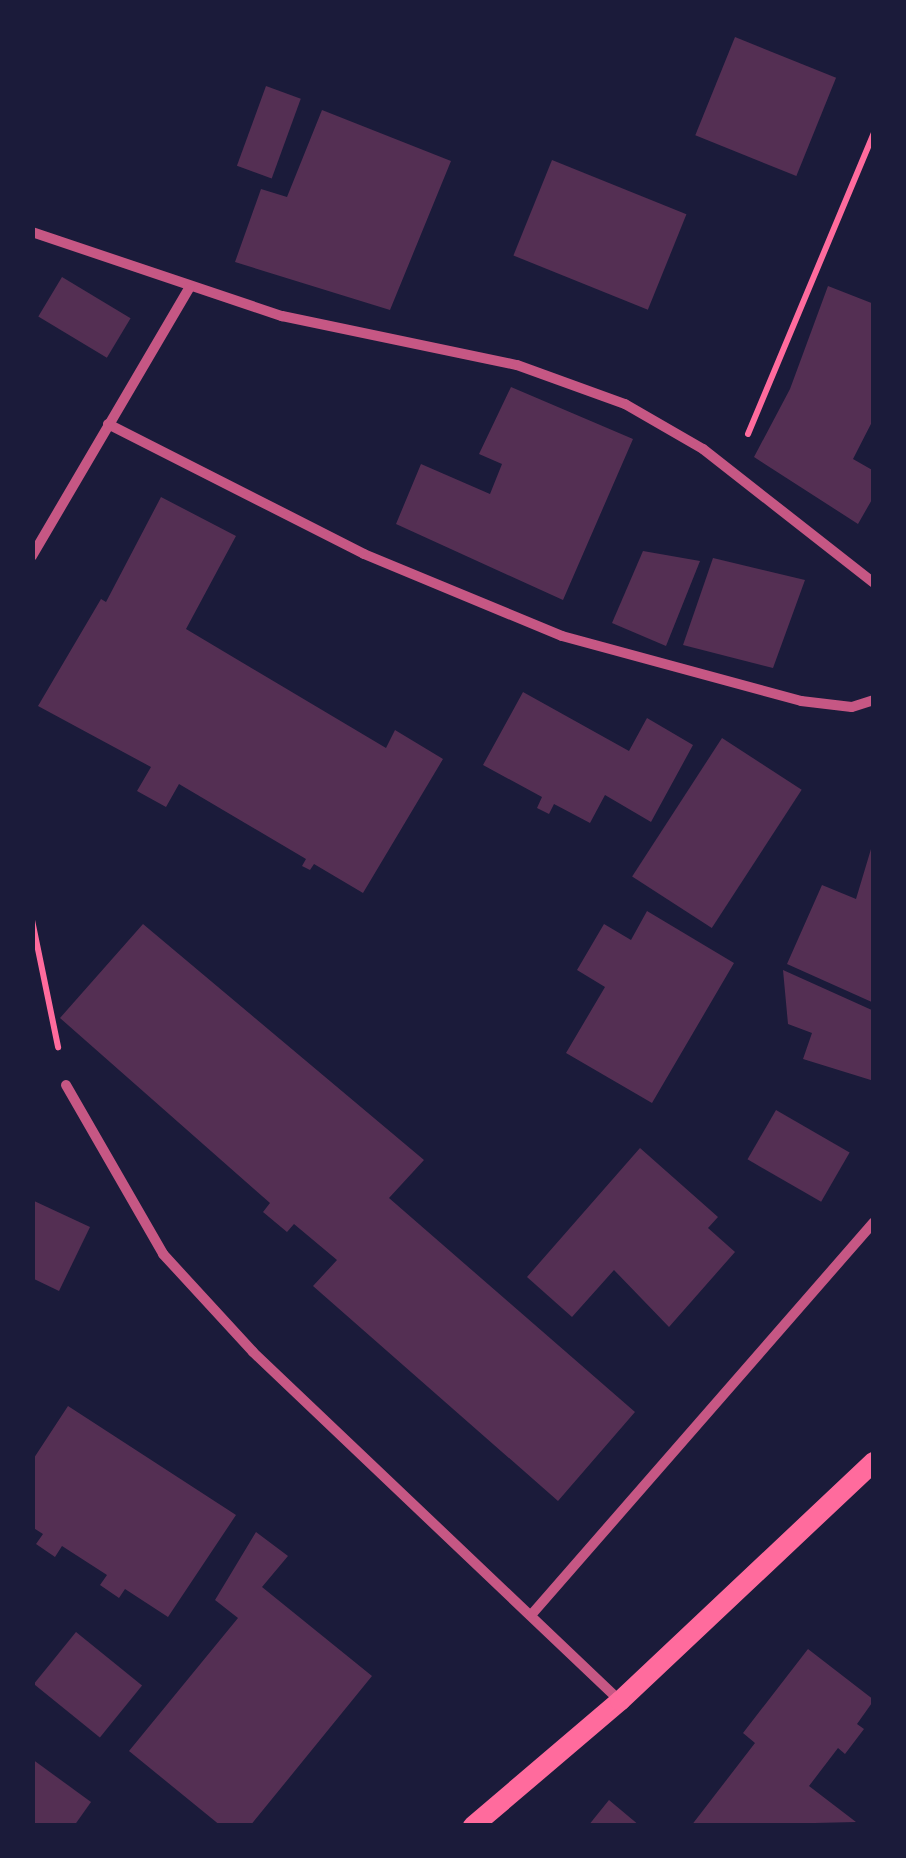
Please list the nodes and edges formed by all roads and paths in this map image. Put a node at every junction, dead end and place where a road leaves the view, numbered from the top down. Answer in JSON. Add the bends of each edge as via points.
{"nodes":[{"id":1,"x":874,"y":134,"type":"edge"},
{"id":2,"x":32,"y":232,"type":"edge"},
{"id":3,"x":190,"y":287,"type":"junction"},
{"id":4,"x":108,"y":424,"type":"junction"},
{"id":5,"x":732,"y":472,"type":"junction"},
{"id":6,"x":32,"y":556,"type":"edge"},
{"id":7,"x":874,"y":584,"type":"edge"},
{"id":8,"x":874,"y":700,"type":"edge"},
{"id":9,"x":32,"y":920,"type":"edge"},
{"id":10,"x":66,"y":1085,"type":"joint"},
{"id":11,"x":874,"y":1222,"type":"edge"},
{"id":12,"x":874,"y":1462,"type":"edge"},
{"id":13,"x":532,"y":1614,"type":"junction"},
{"id":14,"x":620,"y":1700,"type":"junction"},
{"id":15,"x":472,"y":1826,"type":"edge"}],
"edges":[{"from":1,"to":5,"type":"path"},
{"from":2,"to":3,"type":"street"},
{"from":3,"to":4,"type":"street"},
{"from":3,"to":5,"type":"street","via":[[282,316],[517,365],[577,384],[668,426]]},
{"from":4,"to":6,"type":"street"},
{"from":4,"to":8,"type":"street","via":[[364,554],[562,636],[802,701],[852,707]]},
{"from":5,"to":7,"type":"street"},
{"from":9,"to":10,"type":"path"},
{"from":10,"to":13,"type":"street","via":[[163,1254],[253,1352]]},
{"from":11,"to":13,"type":"street"},
{"from":12,"to":14,"type":"main road"},
{"from":13,"to":14,"type":"street"},
{"from":14,"to":15,"type":"main road"}]}
